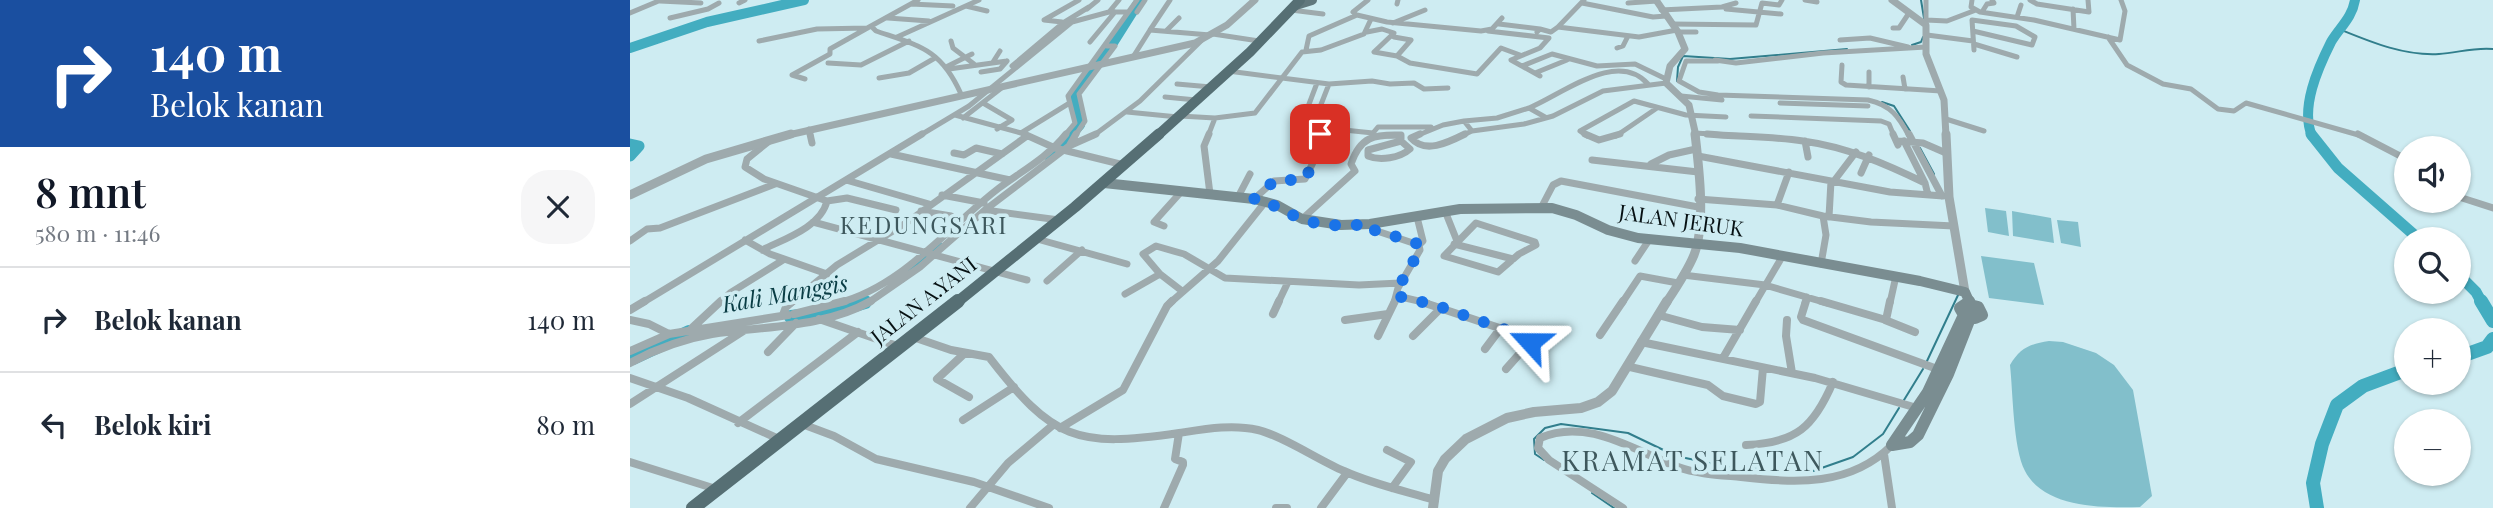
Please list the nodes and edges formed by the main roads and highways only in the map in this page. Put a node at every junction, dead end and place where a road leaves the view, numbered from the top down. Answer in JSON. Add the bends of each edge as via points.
{"nodes":[{"id":1,"x":1312,"y":0,"type":"edge"},
{"id":2,"x":1295,"y":5,"type":"edge"},
{"id":3,"x":1104,"y":183,"type":"junction"},
{"id":4,"x":1939,"y":373,"type":"junction"},
{"id":5,"x":694,"y":508,"type":"edge"}],
"edges":[{"from":1,"to":2,"type":"main road"},
{"from":2,"to":3,"type":"highway","name":"JALAN A.YANI"},
{"from":3,"to":4,"type":"main road","name":"JALAN JERUK","via":[[1266,201],[1302,219],[1341,225],[1445,211],[1541,208],[1564,211],[1608,230],[1649,240],[1697,243],[1896,276],[1961,291],[1968,312]]},
{"from":3,"to":5,"type":"highway","name":"JALAN A.YANI"},
{"from":4,"to":4,"type":"main road","via":[[1918,435],[1888,449],[1907,404]]}]}
